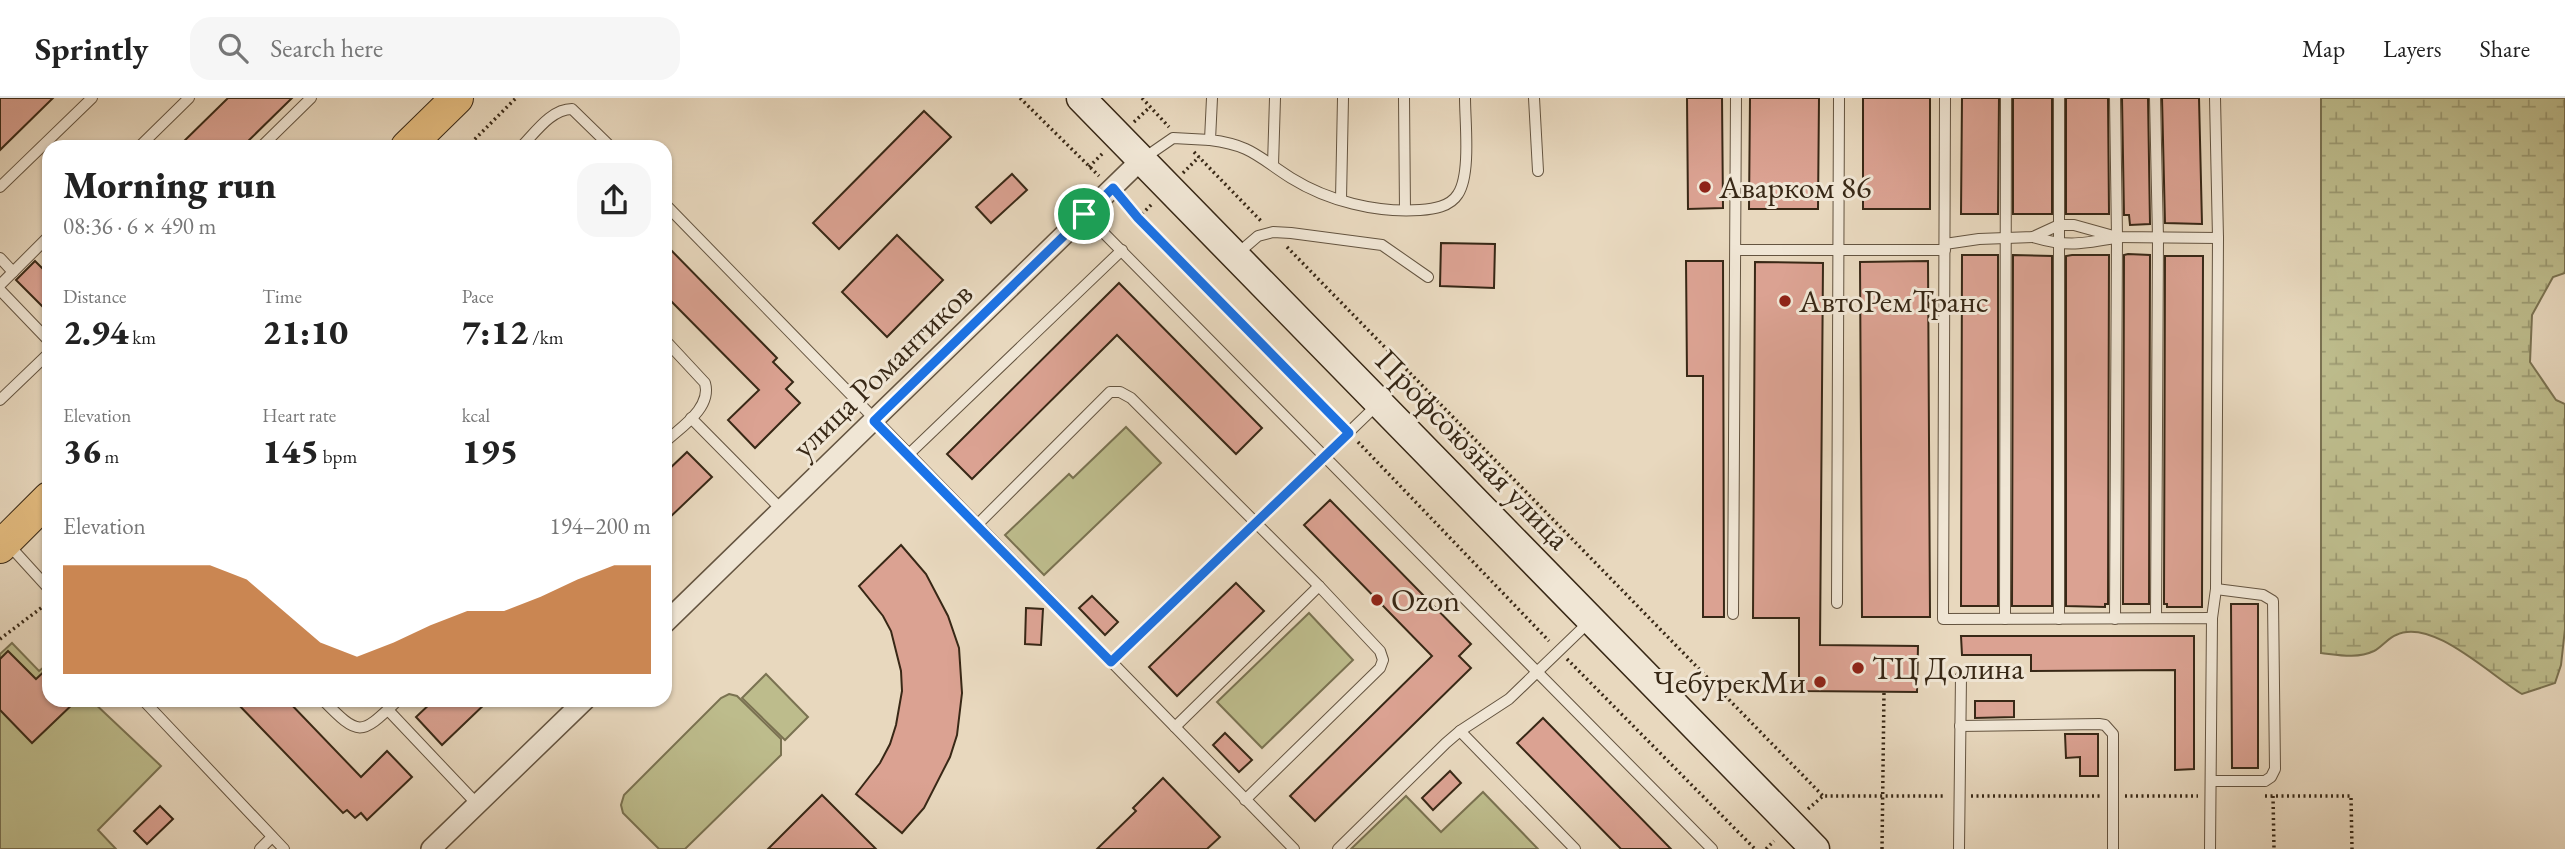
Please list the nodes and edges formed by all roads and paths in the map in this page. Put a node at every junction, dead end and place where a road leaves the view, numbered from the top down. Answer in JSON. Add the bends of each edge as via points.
{"nodes":[{"id":1,"x":92,"y":98,"type":"edge"},
{"id":2,"x":189,"y":98,"type":"edge"},
{"id":3,"x":311,"y":98,"type":"edge"},
{"id":4,"x":457,"y":98,"type":"edge"},
{"id":5,"x":516,"y":98,"type":"edge"},
{"id":6,"x":1020,"y":98,"type":"edge"},
{"id":7,"x":1081,"y":98,"type":"edge"},
{"id":8,"x":1142,"y":98,"type":"edge"},
{"id":9,"x":1212,"y":98,"type":"edge"},
{"id":10,"x":1275,"y":98,"type":"edge"},
{"id":11,"x":1343,"y":98,"type":"edge"},
{"id":12,"x":1404,"y":98,"type":"edge"},
{"id":13,"x":1465,"y":98,"type":"edge"},
{"id":14,"x":1534,"y":98,"type":"edge"},
{"id":15,"x":1736,"y":98,"type":"edge"},
{"id":16,"x":1839,"y":98,"type":"edge"},
{"id":17,"x":1945,"y":98,"type":"edge"},
{"id":18,"x":2006,"y":98,"type":"edge"},
{"id":19,"x":2059,"y":98,"type":"edge"},
{"id":20,"x":2115,"y":98,"type":"edge"},
{"id":21,"x":2155,"y":98,"type":"edge"},
{"id":22,"x":2215,"y":98,"type":"edge"},
{"id":23,"x":1180,"y":137,"type":"junction"},
{"id":24,"x":49,"y":140,"type":"edge"},
{"id":25,"x":146,"y":140,"type":"edge"},
{"id":26,"x":268,"y":140,"type":"edge"},
{"id":27,"x":414,"y":140,"type":"edge"},
{"id":28,"x":474,"y":140,"type":"edge"},
{"id":29,"x":529,"y":140,"type":"edge"},
{"id":30,"x":604,"y":140,"type":"edge"},
{"id":31,"x":1210,"y":140,"type":"junction"},
{"id":32,"x":42,"y":146,"type":"edge"},
{"id":33,"x":1141,"y":160,"type":"junction"},
{"id":34,"x":1273,"y":165,"type":"junction"},
{"id":35,"x":1538,"y":171,"type":"dead end"},
{"id":36,"x":0,"y":187,"type":"edge"},
{"id":37,"x":1113,"y":188,"type":"junction"},
{"id":38,"x":1341,"y":199,"type":"junction"},
{"id":39,"x":672,"y":211,"type":"edge"},
{"id":40,"x":1405,"y":211,"type":"junction"},
{"id":41,"x":1084,"y":214,"type":"junction"},
{"id":42,"x":2059,"y":225,"type":"junction"},
{"id":43,"x":1273,"y":232,"type":"junction"},
{"id":44,"x":2007,"y":237,"type":"junction"},
{"id":45,"x":2033,"y":237,"type":"junction"},
{"id":46,"x":2117,"y":237,"type":"junction"},
{"id":47,"x":2218,"y":237,"type":"junction"},
{"id":48,"x":2158,"y":238,"type":"junction"},
{"id":49,"x":42,"y":243,"type":"edge"},
{"id":50,"x":2059,"y":244,"type":"junction"},
{"id":51,"x":1945,"y":247,"type":"junction"},
{"id":52,"x":1122,"y":250,"type":"junction"},
{"id":53,"x":1736,"y":250,"type":"junction"},
{"id":54,"x":1839,"y":250,"type":"junction"},
{"id":55,"x":1236,"y":255,"type":"junction"},
{"id":56,"x":0,"y":258,"type":"edge"},
{"id":57,"x":13,"y":272,"type":"junction"},
{"id":58,"x":1428,"y":277,"type":"dead end"},
{"id":59,"x":0,"y":287,"type":"edge"},
{"id":60,"x":42,"y":333,"type":"edge"},
{"id":61,"x":672,"y":348,"type":"edge"},
{"id":62,"x":42,"y":360,"type":"edge"},
{"id":63,"x":0,"y":400,"type":"edge"},
{"id":64,"x":1380,"y":402,"type":"junction"},
{"id":65,"x":691,"y":418,"type":"junction"},
{"id":66,"x":874,"y":421,"type":"junction"},
{"id":67,"x":1349,"y":433,"type":"junction"},
{"id":68,"x":672,"y":436,"type":"edge"},
{"id":69,"x":908,"y":455,"type":"junction"},
{"id":70,"x":1325,"y":455,"type":"junction"},
{"id":71,"x":42,"y":505,"type":"edge"},
{"id":72,"x":782,"y":510,"type":"junction"},
{"id":73,"x":1256,"y":523,"type":"junction"},
{"id":74,"x":977,"y":525,"type":"junction"},
{"id":75,"x":3,"y":544,"type":"edge"},
{"id":76,"x":42,"y":582,"type":"edge"},
{"id":77,"x":1319,"y":586,"type":"junction"},
{"id":78,"x":2216,"y":589,"type":"junction"},
{"id":79,"x":1837,"y":603,"type":"dead end"},
{"id":80,"x":42,"y":607,"type":"edge"},
{"id":81,"x":1733,"y":614,"type":"dead end"},
{"id":82,"x":672,"y":616,"type":"edge"},
{"id":83,"x":2155,"y":618,"type":"junction"},
{"id":84,"x":2212,"y":618,"type":"junction"},
{"id":85,"x":2005,"y":619,"type":"junction"},
{"id":86,"x":2059,"y":619,"type":"junction"},
{"id":87,"x":2115,"y":619,"type":"junction"},
{"id":88,"x":1591,"y":620,"type":"junction"},
{"id":89,"x":0,"y":639,"type":"edge"},
{"id":90,"x":1559,"y":651,"type":"junction"},
{"id":91,"x":1111,"y":662,"type":"junction"},
{"id":92,"x":1537,"y":673,"type":"junction"},
{"id":93,"x":1961,"y":677,"type":"dead end"},
{"id":94,"x":1884,"y":691,"type":"dead end"},
{"id":95,"x":150,"y":707,"type":"edge"},
{"id":96,"x":330,"y":707,"type":"edge"},
{"id":97,"x":391,"y":707,"type":"edge"},
{"id":98,"x":578,"y":707,"type":"edge"},
{"id":99,"x":388,"y":710,"type":"junction"},
{"id":100,"x":1960,"y":726,"type":"junction"},
{"id":101,"x":1175,"y":727,"type":"junction"},
{"id":102,"x":1460,"y":731,"type":"junction"},
{"id":103,"x":2211,"y":781,"type":"junction"},
{"id":104,"x":1823,"y":796,"type":"dead end"},
{"id":105,"x":2273,"y":796,"type":"dead end"},
{"id":106,"x":1245,"y":800,"type":"junction"},
{"id":107,"x":477,"y":804,"type":"junction"},
{"id":108,"x":2352,"y":834,"type":"dead end"},
{"id":109,"x":272,"y":836,"type":"junction"},
{"id":110,"x":260,"y":849,"type":"edge"},
{"id":111,"x":284,"y":849,"type":"edge"},
{"id":112,"x":431,"y":849,"type":"edge"},
{"id":113,"x":1293,"y":849,"type":"edge"},
{"id":114,"x":1339,"y":849,"type":"edge"},
{"id":115,"x":1575,"y":849,"type":"edge"},
{"id":116,"x":1712,"y":849,"type":"edge"},
{"id":117,"x":1755,"y":849,"type":"edge"},
{"id":118,"x":1815,"y":849,"type":"edge"},
{"id":119,"x":1882,"y":849,"type":"edge"},
{"id":120,"x":1959,"y":849,"type":"edge"},
{"id":121,"x":2113,"y":849,"type":"edge"},
{"id":122,"x":2210,"y":849,"type":"edge"},
{"id":123,"x":2274,"y":849,"type":"edge"},
{"id":124,"x":2352,"y":849,"type":"edge"}],
"edges":[{"from":1,"to":24,"type":"lane"},
{"from":2,"to":25,"type":"lane"},
{"from":3,"to":26,"type":"lane"},
{"from":4,"to":27,"type":"main road"},
{"from":5,"to":28,"type":"path"},
{"from":6,"to":37,"type":"path"},
{"from":7,"to":33,"type":"main road","name":"Профсоюзная улица"},
{"from":8,"to":23,"type":"path"},
{"from":9,"to":31,"type":"lane"},
{"from":10,"to":34,"type":"lane"},
{"from":11,"to":38,"type":"lane"},
{"from":12,"to":40,"type":"lane"},
{"from":13,"to":40,"type":"lane","via":[[1464,176],[1458,194],[1442,206]]},
{"from":14,"to":35,"type":"lane"},
{"from":15,"to":53,"type":"lane"},
{"from":16,"to":54,"type":"lane"},
{"from":17,"to":51,"type":"lane"},
{"from":18,"to":44,"type":"lane"},
{"from":19,"to":42,"type":"lane"},
{"from":20,"to":46,"type":"lane"},
{"from":21,"to":48,"type":"lane"},
{"from":22,"to":47,"type":"lane"},
{"from":23,"to":31,"type":"lane"},
{"from":23,"to":33,"type":"lane","via":[[1168,140]]},
{"from":23,"to":43,"type":"path"},
{"from":29,"to":30,"type":"lane","via":[[562,109],[572,109]]},
{"from":31,"to":34,"type":"lane","via":[[1245,147]]},
{"from":32,"to":36,"type":"lane"},
{"from":33,"to":37,"type":"street","name":"улица Романтиков"},
{"from":33,"to":55,"type":"main road","name":"Профсоюзная улица"},
{"from":34,"to":38,"type":"lane","via":[[1312,189]]},
{"from":37,"to":41,"type":"street","name":"улица Романтиков"},
{"from":37,"to":67,"type":"path"},
{"from":38,"to":40,"type":"lane","via":[[1378,210]]},
{"from":39,"to":66,"type":"lane"},
{"from":41,"to":52,"type":"lane"},
{"from":41,"to":66,"type":"street","name":"улица Романтиков"},
{"from":42,"to":45,"type":"lane"},
{"from":42,"to":46,"type":"lane"},
{"from":42,"to":50,"type":"lane"},
{"from":43,"to":55,"type":"lane","via":[[1258,236]]},
{"from":43,"to":58,"type":"lane","via":[[1382,245]]},
{"from":43,"to":104,"type":"path"},
{"from":44,"to":45,"type":"lane"},
{"from":44,"to":51,"type":"lane"},
{"from":44,"to":85,"type":"lane"},
{"from":45,"to":50,"type":"lane"},
{"from":46,"to":48,"type":"lane"},
{"from":46,"to":50,"type":"lane"},
{"from":46,"to":87,"type":"lane"},
{"from":47,"to":48,"type":"lane"},
{"from":47,"to":78,"type":"lane"},
{"from":48,"to":83,"type":"lane"},
{"from":49,"to":57,"type":"lane"},
{"from":50,"to":86,"type":"lane"},
{"from":51,"to":54,"type":"lane"},
{"from":51,"to":85,"type":"lane","via":[[1943,619]]},
{"from":52,"to":69,"type":"lane"},
{"from":52,"to":70,"type":"lane"},
{"from":53,"to":54,"type":"lane"},
{"from":53,"to":81,"type":"lane"},
{"from":54,"to":79,"type":"lane"},
{"from":55,"to":64,"type":"main road","name":"Профсоюзная улица"},
{"from":56,"to":57,"type":"lane"},
{"from":57,"to":59,"type":"lane"},
{"from":59,"to":60,"type":"lane"},
{"from":61,"to":65,"type":"lane","via":[[705,383],[707,399]]},
{"from":62,"to":63,"type":"lane"},
{"from":64,"to":67,"type":"lane"},
{"from":64,"to":88,"type":"main road","name":"Профсоюзная улица"},
{"from":65,"to":68,"type":"lane"},
{"from":65,"to":72,"type":"lane"},
{"from":66,"to":69,"type":"lane"},
{"from":66,"to":72,"type":"street","name":"улица Романтиков"},
{"from":67,"to":70,"type":"lane"},
{"from":67,"to":90,"type":"path"},
{"from":69,"to":74,"type":"lane"},
{"from":70,"to":73,"type":"lane"},
{"from":70,"to":92,"type":"lane"},
{"from":71,"to":75,"type":"main road"},
{"from":72,"to":82,"type":"street","name":"улица Романтиков"},
{"from":73,"to":74,"type":"lane","via":[[1121,392],[1110,393]]},
{"from":73,"to":77,"type":"lane"},
{"from":73,"to":91,"type":"lane"},
{"from":74,"to":91,"type":"lane"},
{"from":75,"to":76,"type":"lane"},
{"from":77,"to":101,"type":"lane"},
{"from":77,"to":106,"type":"lane","via":[[1383,660]]},
{"from":78,"to":84,"type":"lane"},
{"from":78,"to":103,"type":"lane","via":[[2263,595],[2273,601],[2275,762],[2265,781]]},
{"from":80,"to":89,"type":"path"},
{"from":83,"to":84,"type":"lane"},
{"from":83,"to":87,"type":"lane"},
{"from":84,"to":103,"type":"lane"},
{"from":85,"to":86,"type":"lane"},
{"from":86,"to":87,"type":"lane"},
{"from":88,"to":90,"type":"lane"},
{"from":88,"to":118,"type":"main road","name":"Профсоюзная улица"},
{"from":90,"to":92,"type":"lane"},
{"from":90,"to":117,"type":"path"},
{"from":91,"to":101,"type":"lane"},
{"from":92,"to":102,"type":"lane"},
{"from":92,"to":116,"type":"lane"},
{"from":93,"to":100,"type":"lane"},
{"from":94,"to":119,"type":"path"},
{"from":95,"to":109,"type":"lane"},
{"from":96,"to":99,"type":"lane","via":[[345,722],[362,728]]},
{"from":97,"to":99,"type":"lane"},
{"from":98,"to":107,"type":"street"},
{"from":99,"to":107,"type":"lane"},
{"from":100,"to":120,"type":"lane"},
{"from":100,"to":121,"type":"lane","via":[[2099,724],[2110,729]]},
{"from":101,"to":106,"type":"lane"},
{"from":102,"to":114,"type":"lane"},
{"from":102,"to":115,"type":"lane"},
{"from":103,"to":122,"type":"lane"},
{"from":105,"to":123,"type":"path"},
{"from":106,"to":113,"type":"lane"},
{"from":107,"to":112,"type":"street"},
{"from":108,"to":124,"type":"path"},
{"from":109,"to":110,"type":"lane"},
{"from":109,"to":111,"type":"lane"}]}
